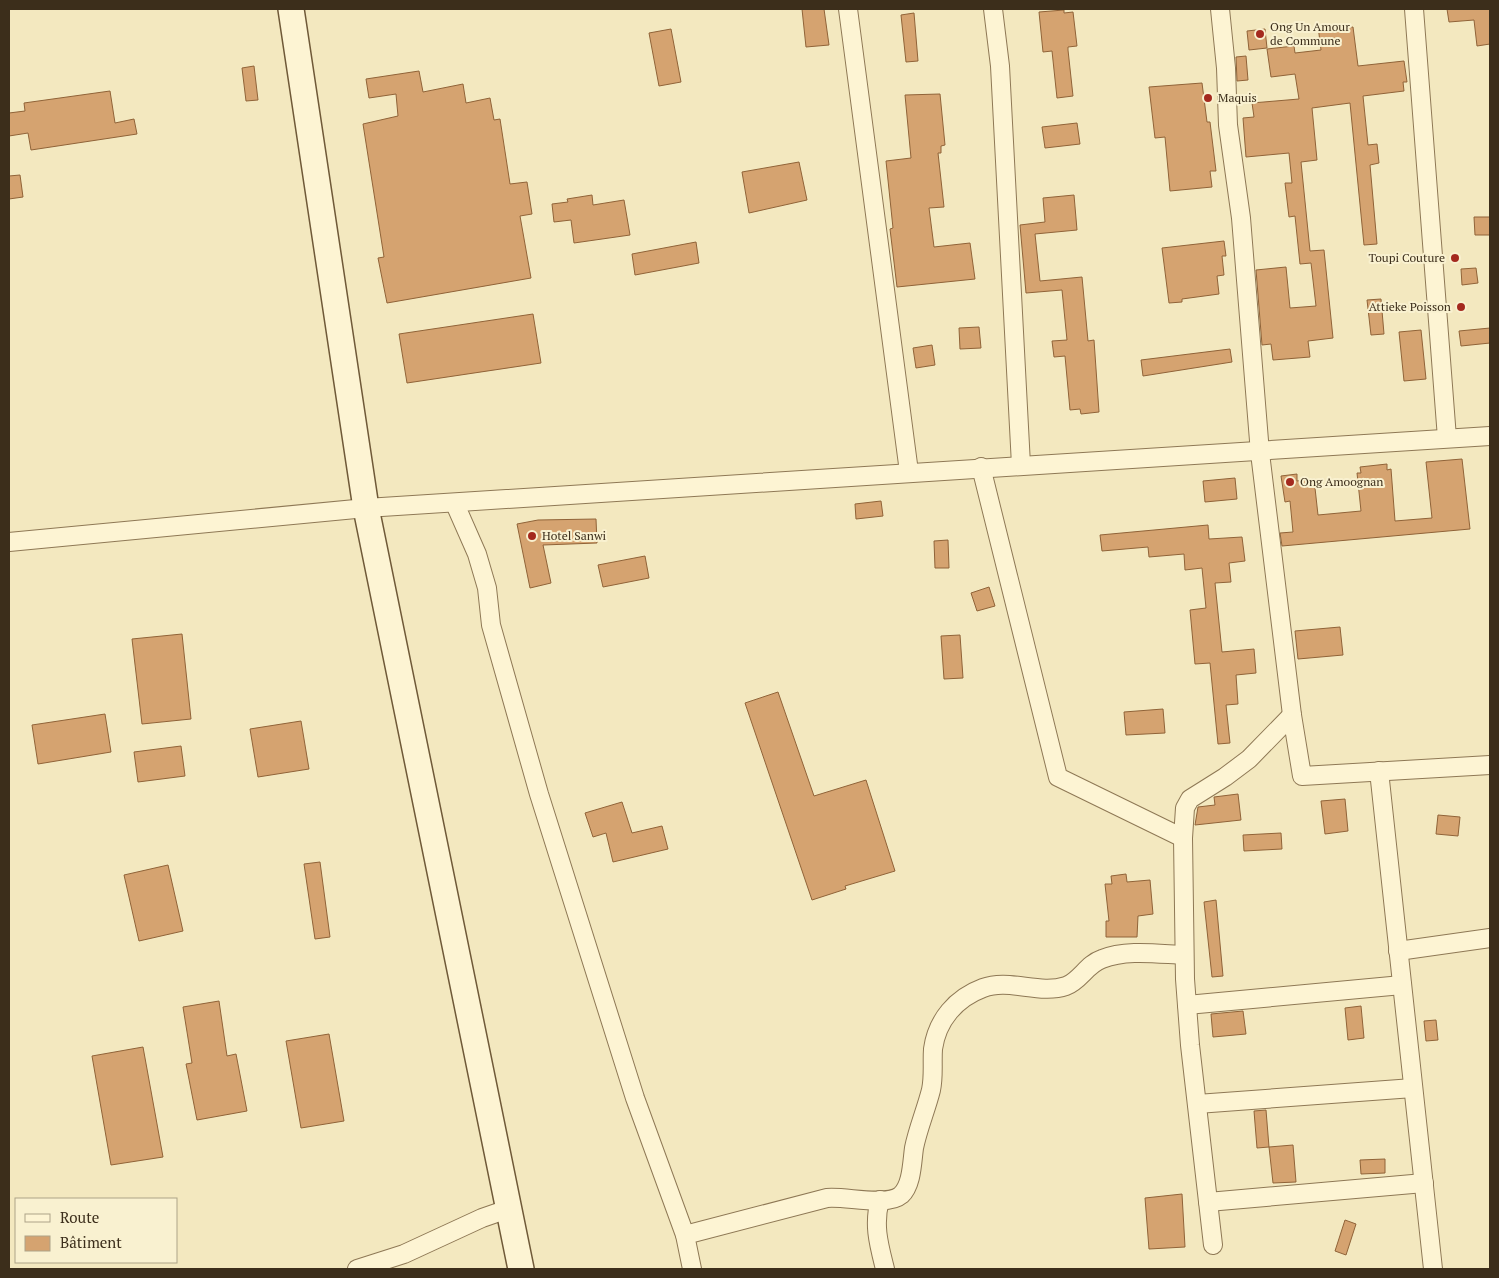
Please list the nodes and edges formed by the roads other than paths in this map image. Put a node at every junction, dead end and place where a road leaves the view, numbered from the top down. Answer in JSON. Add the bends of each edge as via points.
{"nodes":[{"id":1,"x":290,"y":9,"type":"edge"},
{"id":2,"x":848,"y":9,"type":"edge"},
{"id":3,"x":994,"y":9,"type":"edge"},
{"id":4,"x":1220,"y":9,"type":"edge"},
{"id":5,"x":1414,"y":9,"type":"edge"},
{"id":6,"x":1490,"y":436,"type":"edge"},
{"id":7,"x":1447,"y":438,"type":"junction"},
{"id":8,"x":1260,"y":453,"type":"junction"},
{"id":9,"x":1021,"y":465,"type":"junction"},
{"id":10,"x":981,"y":467,"type":"junction"},
{"id":11,"x":910,"y":472,"type":"junction"},
{"id":12,"x":455,"y":504,"type":"junction"},
{"id":13,"x":366,"y":508,"type":"junction"},
{"id":14,"x":9,"y":542,"type":"edge"},
{"id":15,"x":1292,"y":716,"type":"junction"},
{"id":16,"x":1490,"y":765,"type":"edge"},
{"id":17,"x":1379,"y":772,"type":"junction"},
{"id":18,"x":1183,"y":838,"type":"junction"},
{"id":19,"x":1490,"y":938,"type":"edge"},
{"id":20,"x":1398,"y":951,"type":"junction"},
{"id":21,"x":1184,"y":955,"type":"junction"},
{"id":22,"x":1402,"y":985,"type":"junction"},
{"id":23,"x":1187,"y":1005,"type":"junction"},
{"id":24,"x":1413,"y":1088,"type":"junction"},
{"id":25,"x":1198,"y":1104,"type":"junction"},
{"id":26,"x":1424,"y":1183,"type":"junction"},
{"id":27,"x":880,"y":1200,"type":"junction"},
{"id":28,"x":1208,"y":1202,"type":"junction"},
{"id":29,"x":508,"y":1209,"type":"junction"},
{"id":30,"x":684,"y":1235,"type":"junction"},
{"id":31,"x":1213,"y":1245,"type":"dead end"},
{"id":32,"x":357,"y":1269,"type":"edge"},
{"id":33,"x":521,"y":1269,"type":"edge"},
{"id":34,"x":692,"y":1269,"type":"edge"},
{"id":35,"x":885,"y":1269,"type":"edge"},
{"id":36,"x":1433,"y":1269,"type":"edge"}],
"edges":[{"from":1,"to":13,"type":"street"},
{"from":2,"to":11,"type":"street"},
{"from":3,"to":9,"type":"street"},
{"from":4,"to":8,"type":"street","via":[[1228,125],[1242,218]]},
{"from":5,"to":7,"type":"street"},
{"from":6,"to":7,"type":"street"},
{"from":7,"to":8,"type":"street"},
{"from":8,"to":9,"type":"street"},
{"from":8,"to":15,"type":"street"},
{"from":9,"to":10,"type":"street"},
{"from":10,"to":11,"type":"street"},
{"from":10,"to":18,"type":"street","via":[[1058,777]]},
{"from":11,"to":12,"type":"street"},
{"from":12,"to":13,"type":"street"},
{"from":12,"to":30,"type":"street","via":[[477,554],[491,625],[539,794],[635,1098]]},
{"from":13,"to":14,"type":"street"},
{"from":13,"to":29,"type":"street"},
{"from":15,"to":17,"type":"street","via":[[1302,776]]},
{"from":15,"to":18,"type":"street","via":[[1249,758],[1190,798],[1185,808]]},
{"from":16,"to":17,"type":"street"},
{"from":17,"to":20,"type":"street"},
{"from":18,"to":21,"type":"street"},
{"from":19,"to":20,"type":"street"},
{"from":20,"to":22,"type":"street"},
{"from":21,"to":23,"type":"street"},
{"from":21,"to":27,"type":"street","via":[[1113,956],[1101,959],[1066,986],[984,987],[956,1002],[938,1029],[933,1049],[931,1090],[917,1134],[907,1187],[894,1199]]},
{"from":22,"to":23,"type":"street"},
{"from":22,"to":24,"type":"street"},
{"from":23,"to":25,"type":"street"},
{"from":24,"to":25,"type":"street"},
{"from":24,"to":26,"type":"street"},
{"from":25,"to":28,"type":"street"},
{"from":26,"to":28,"type":"street"},
{"from":26,"to":36,"type":"street"},
{"from":27,"to":30,"type":"street","via":[[842,1196],[827,1198]]},
{"from":27,"to":35,"type":"street","via":[[876,1229]]},
{"from":28,"to":31,"type":"street"},
{"from":29,"to":32,"type":"street","via":[[404,1254]]},
{"from":29,"to":33,"type":"street"},
{"from":30,"to":34,"type":"street"}]}
